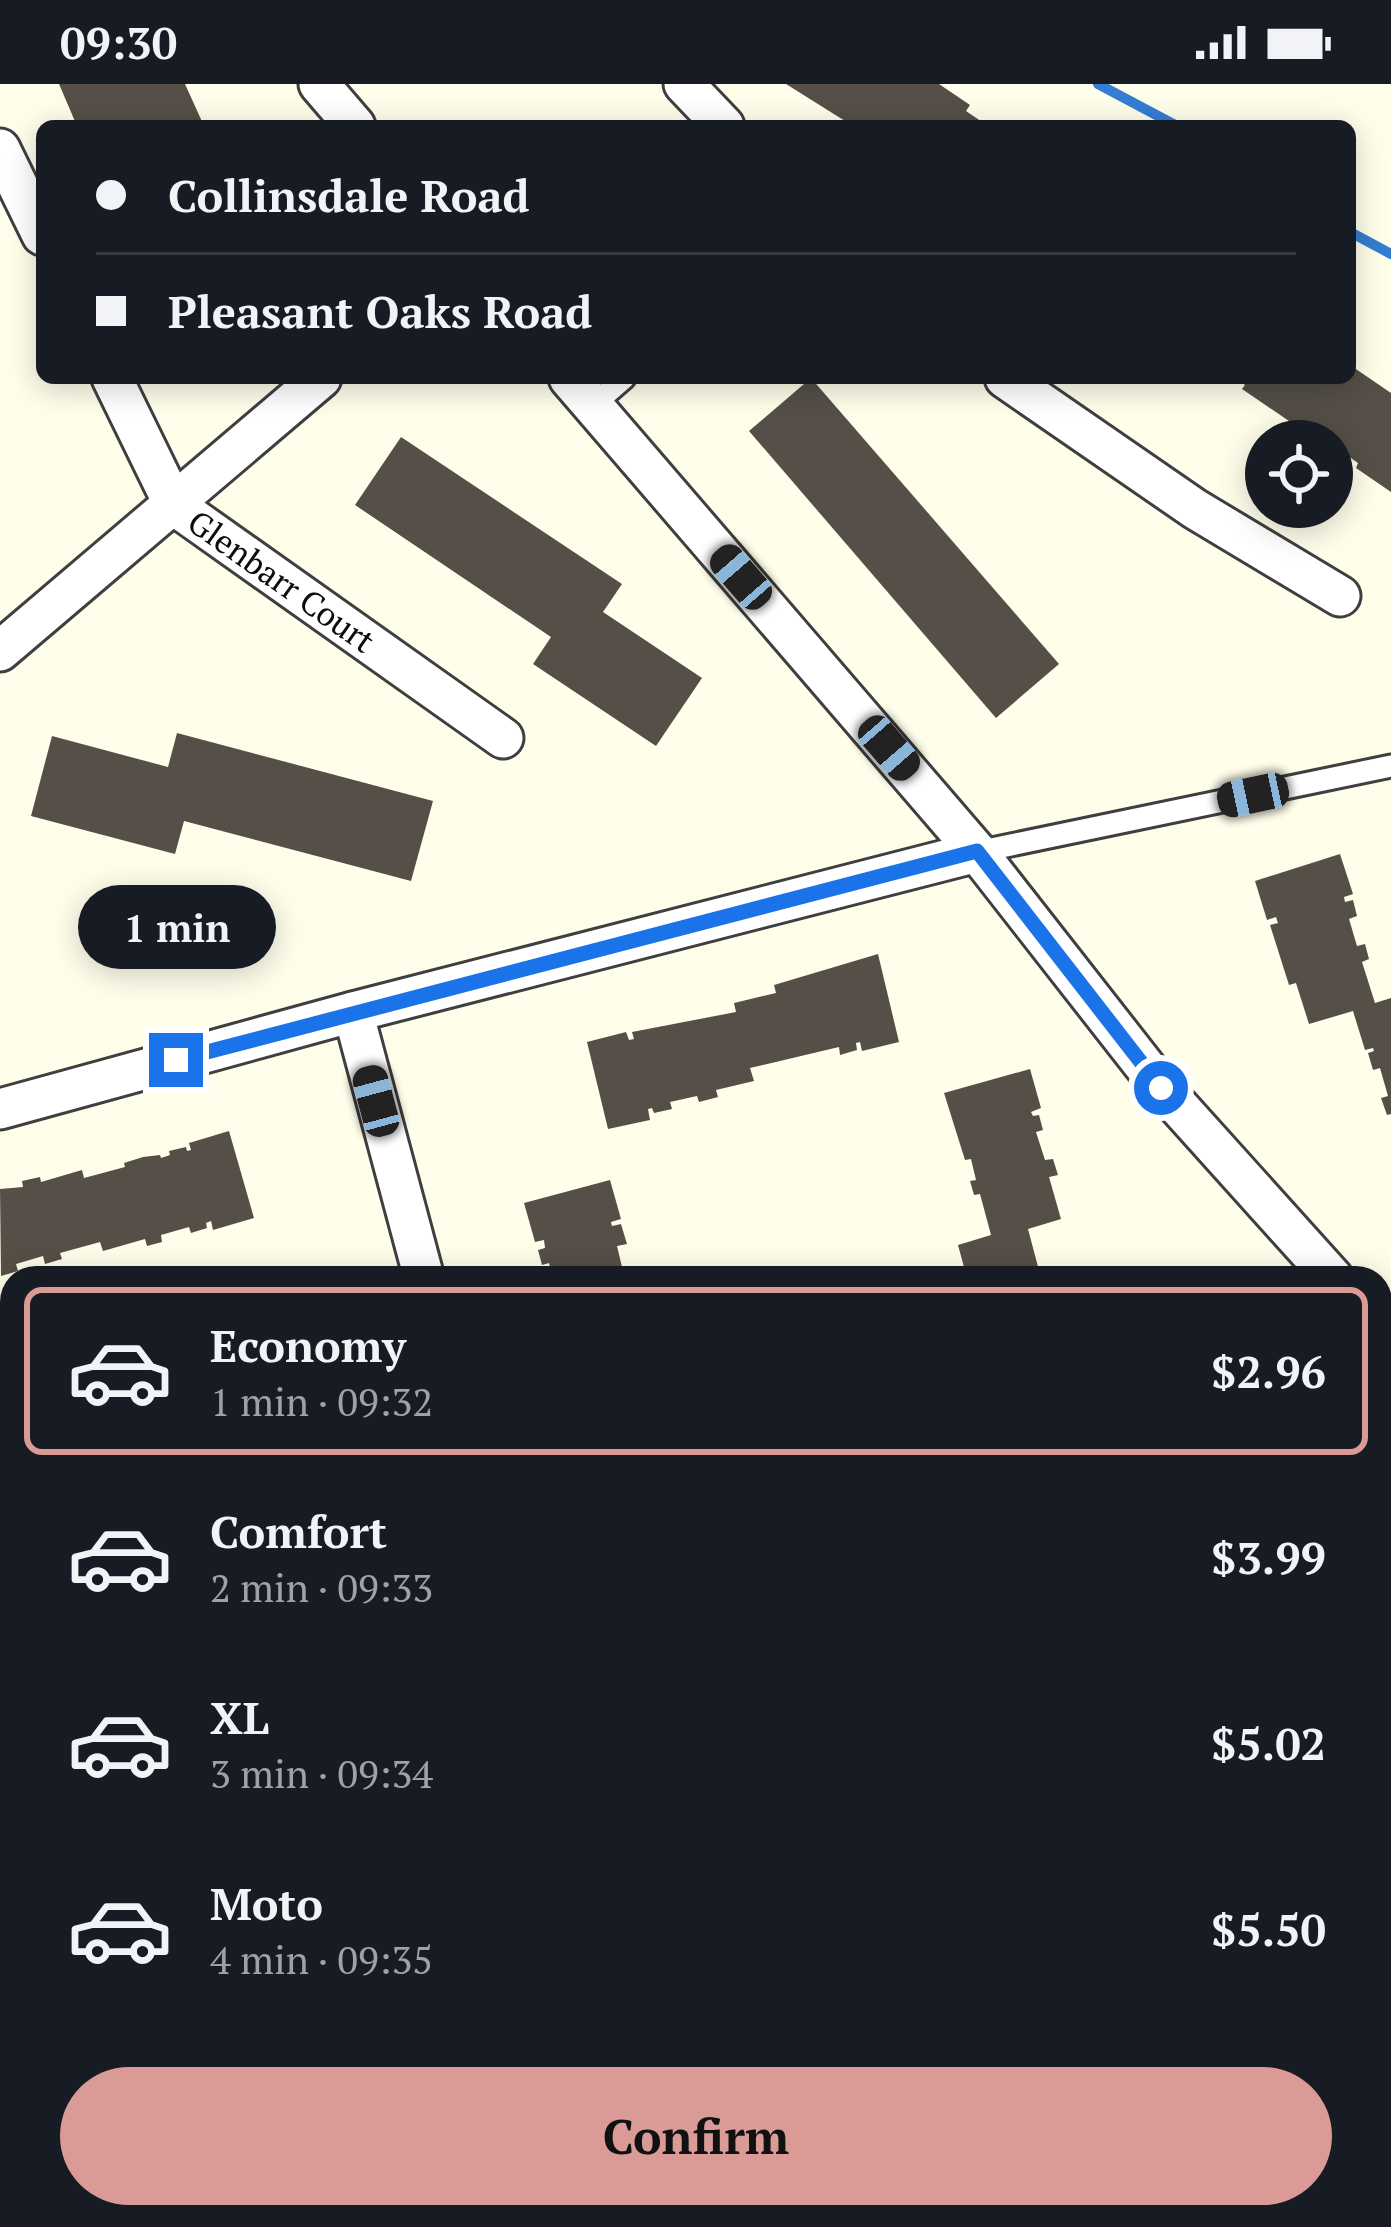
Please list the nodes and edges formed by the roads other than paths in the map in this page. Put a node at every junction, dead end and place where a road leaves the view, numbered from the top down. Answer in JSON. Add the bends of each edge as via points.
{"nodes":[{"id":1,"x":319,"y":84,"type":"edge"},
{"id":2,"x":684,"y":84,"type":"edge"},
{"id":3,"x":350,"y":120,"type":"edge"},
{"id":4,"x":718,"y":120,"type":"edge"},
{"id":5,"x":0,"y":149,"type":"edge"},
{"id":6,"x":36,"y":223,"type":"edge"},
{"id":7,"x":115,"y":384,"type":"edge"},
{"id":8,"x":314,"y":384,"type":"edge"},
{"id":9,"x":1014,"y":384,"type":"edge"},
{"id":10,"x":581,"y":392,"type":"edge"},
{"id":11,"x":174,"y":506,"type":"junction"},
{"id":12,"x":1340,"y":596,"type":"dead end"},
{"id":13,"x":0,"y":651,"type":"edge"},
{"id":14,"x":503,"y":738,"type":"dead end"},
{"id":15,"x":1391,"y":766,"type":"edge"},
{"id":16,"x":977,"y":851,"type":"junction"},
{"id":17,"x":353,"y":1012,"type":"junction"},
{"id":18,"x":0,"y":1109,"type":"edge"},
{"id":19,"x":421,"y":1266,"type":"edge"},
{"id":20,"x":1322,"y":1266,"type":"edge"}],
"edges":[{"from":1,"to":3,"type":"street"},
{"from":2,"to":4,"type":"street"},
{"from":5,"to":6,"type":"street"},
{"from":7,"to":11,"type":"street","name":"Glenbarr Court"},
{"from":8,"to":11,"type":"street"},
{"from":9,"to":12,"type":"street","via":[[1195,509]]},
{"from":10,"to":16,"type":"street"},
{"from":11,"to":13,"type":"street"},
{"from":11,"to":14,"type":"street","name":"Glenbarr Court"},
{"from":15,"to":16,"type":"lane"},
{"from":16,"to":17,"type":"street"},
{"from":16,"to":20,"type":"street","via":[[1161,1088]]},
{"from":17,"to":18,"type":"street"},
{"from":17,"to":19,"type":"street"}]}
